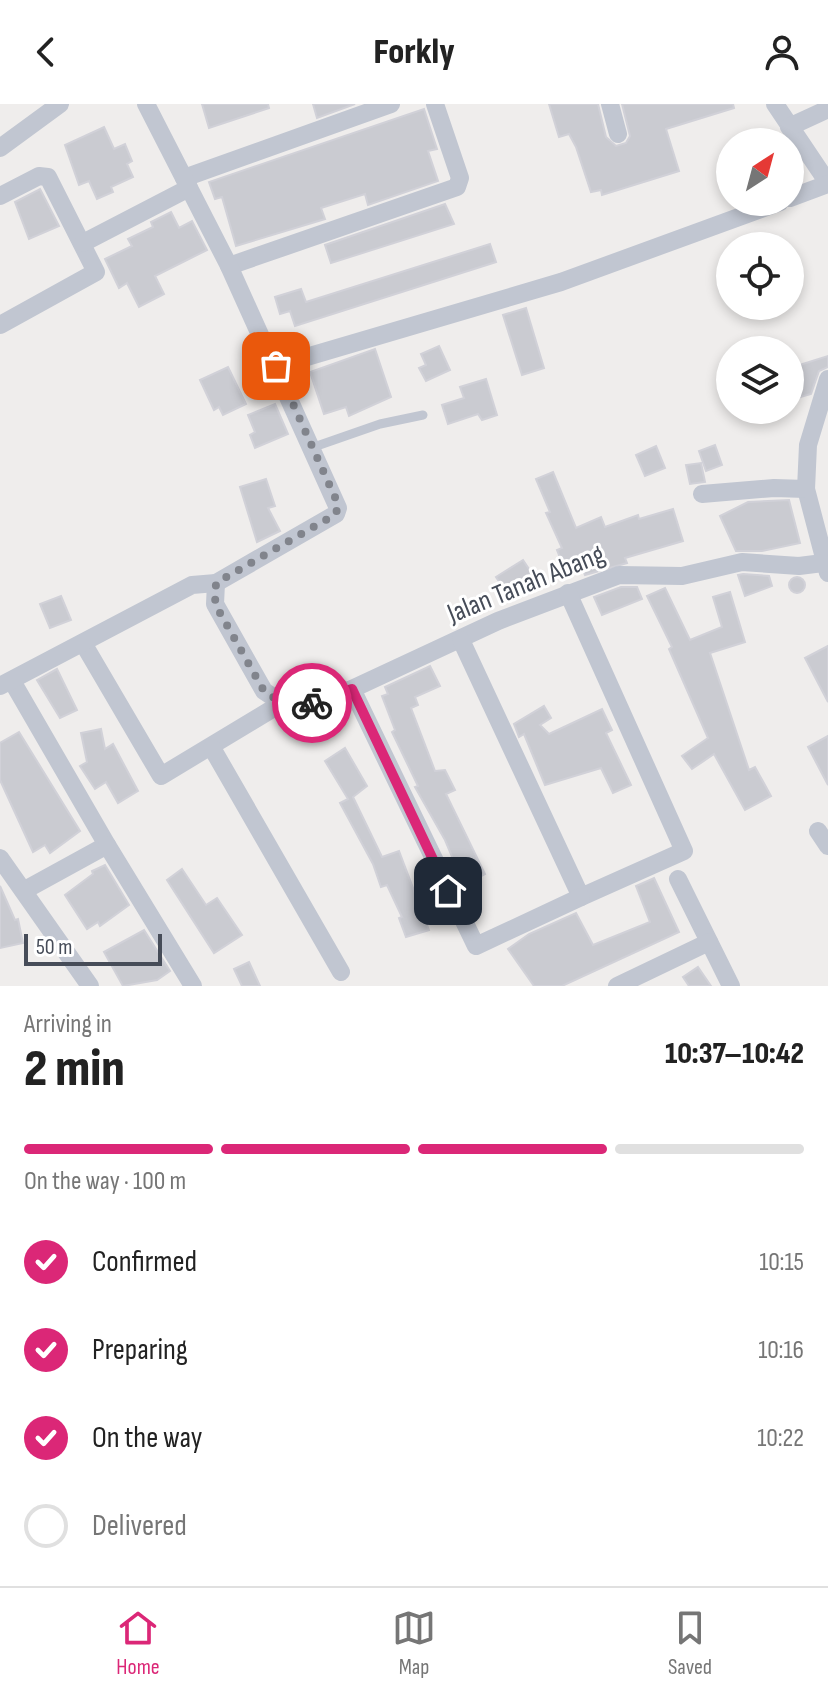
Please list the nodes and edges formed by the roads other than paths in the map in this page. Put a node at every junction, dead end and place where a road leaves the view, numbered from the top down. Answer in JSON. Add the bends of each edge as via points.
{"nodes":[{"id":1,"x":60,"y":104,"type":"edge"},
{"id":2,"x":146,"y":104,"type":"edge"},
{"id":3,"x":391,"y":104,"type":"edge"},
{"id":4,"x":435,"y":104,"type":"edge"},
{"id":5,"x":610,"y":104,"type":"edge"},
{"id":6,"x":775,"y":104,"type":"edge"},
{"id":7,"x":828,"y":109,"type":"edge"},
{"id":8,"x":789,"y":127,"type":"junction"},
{"id":9,"x":618,"y":134,"type":"dead end"},
{"id":10,"x":0,"y":148,"type":"edge"},
{"id":11,"x":187,"y":183,"type":"junction"},
{"id":12,"x":828,"y":184,"type":"edge"},
{"id":13,"x":804,"y":193,"type":"edge"},
{"id":14,"x":0,"y":196,"type":"edge"},
{"id":15,"x":742,"y":216,"type":"edge"},
{"id":16,"x":83,"y":243,"type":"junction"},
{"id":17,"x":229,"y":266,"type":"junction"},
{"id":18,"x":0,"y":325,"type":"edge"},
{"id":19,"x":276,"y":366,"type":"junction"},
{"id":20,"x":828,"y":379,"type":"edge"},
{"id":21,"x":423,"y":415,"type":"dead end"},
{"id":22,"x":311,"y":448,"type":"junction"},
{"id":23,"x":806,"y":489,"type":"junction"},
{"id":24,"x":702,"y":494,"type":"dead end"},
{"id":25,"x":826,"y":568,"type":"edge"},
{"id":26,"x":216,"y":583,"type":"junction"},
{"id":27,"x":568,"y":593,"type":"junction"},
{"id":28,"x":461,"y":640,"type":"junction"},
{"id":29,"x":83,"y":643,"type":"junction"},
{"id":30,"x":6,"y":684,"type":"edge"},
{"id":31,"x":352,"y":689,"type":"junction"},
{"id":32,"x":282,"y":703,"type":"junction"},
{"id":33,"x":212,"y":748,"type":"junction"},
{"id":34,"x":107,"y":845,"type":"junction"},
{"id":35,"x":0,"y":858,"type":"edge"},
{"id":36,"x":678,"y":879,"type":"dead end"},
{"id":37,"x":25,"y":890,"type":"junction"},
{"id":38,"x":581,"y":897,"type":"junction"},
{"id":39,"x":709,"y":942,"type":"junction"},
{"id":40,"x":341,"y":972,"type":"dead end"},
{"id":41,"x":90,"y":986,"type":"edge"},
{"id":42,"x":193,"y":986,"type":"edge"},
{"id":43,"x":617,"y":986,"type":"edge"},
{"id":44,"x":731,"y":986,"type":"edge"}],
"edges":[{"from":1,"to":10,"type":"street"},
{"from":2,"to":11,"type":"street"},
{"from":3,"to":11,"type":"street"},
{"from":4,"to":17,"type":"street","via":[[460,178],[457,187]]},
{"from":5,"to":9,"type":"street"},
{"from":6,"to":8,"type":"street"},
{"from":7,"to":8,"type":"street"},
{"from":8,"to":12,"type":"street"},
{"from":11,"to":16,"type":"street"},
{"from":11,"to":17,"type":"street"},
{"from":12,"to":13,"type":"street"},
{"from":14,"to":16,"type":"street","via":[[39,176],[48,177]]},
{"from":15,"to":19,"type":"street","via":[[561,282]]},
{"from":16,"to":18,"type":"street","via":[[93,275]]},
{"from":17,"to":19,"type":"street"},
{"from":19,"to":22,"type":"street"},
{"from":20,"to":23,"type":"street","via":[[808,445]]},
{"from":21,"to":22,"type":"lane"},
{"from":22,"to":26,"type":"street","via":[[338,504],[336,514]]},
{"from":23,"to":24,"type":"street"},
{"from":23,"to":25,"type":"street"},
{"from":25,"to":27,"type":"street","name":"Jalan Tanah Abang","via":[[742,562],[682,576],[635,573]]},
{"from":26,"to":29,"type":"street","via":[[192,585]]},
{"from":26,"to":32,"type":"street","via":[[215,604],[241,654],[264,691]]},
{"from":27,"to":28,"type":"street","name":"Jalan Tanah Abang"},
{"from":27,"to":38,"type":"street","via":[[684,851]]},
{"from":28,"to":31,"type":"street","name":"Jalan Tanah Abang"},
{"from":28,"to":38,"type":"street"},
{"from":29,"to":30,"type":"street"},
{"from":29,"to":33,"type":"street","via":[[161,776]]},
{"from":30,"to":34,"type":"street"},
{"from":31,"to":32,"type":"street","name":"Jalan Tanah Abang","via":[[304,706]]},
{"from":31,"to":38,"type":"street","via":[[476,946]]},
{"from":32,"to":33,"type":"street"},
{"from":33,"to":40,"type":"street"},
{"from":34,"to":37,"type":"street"},
{"from":34,"to":42,"type":"street"},
{"from":35,"to":37,"type":"street"},
{"from":36,"to":39,"type":"street"},
{"from":37,"to":41,"type":"street"},
{"from":39,"to":43,"type":"street"},
{"from":39,"to":44,"type":"street"}]}
